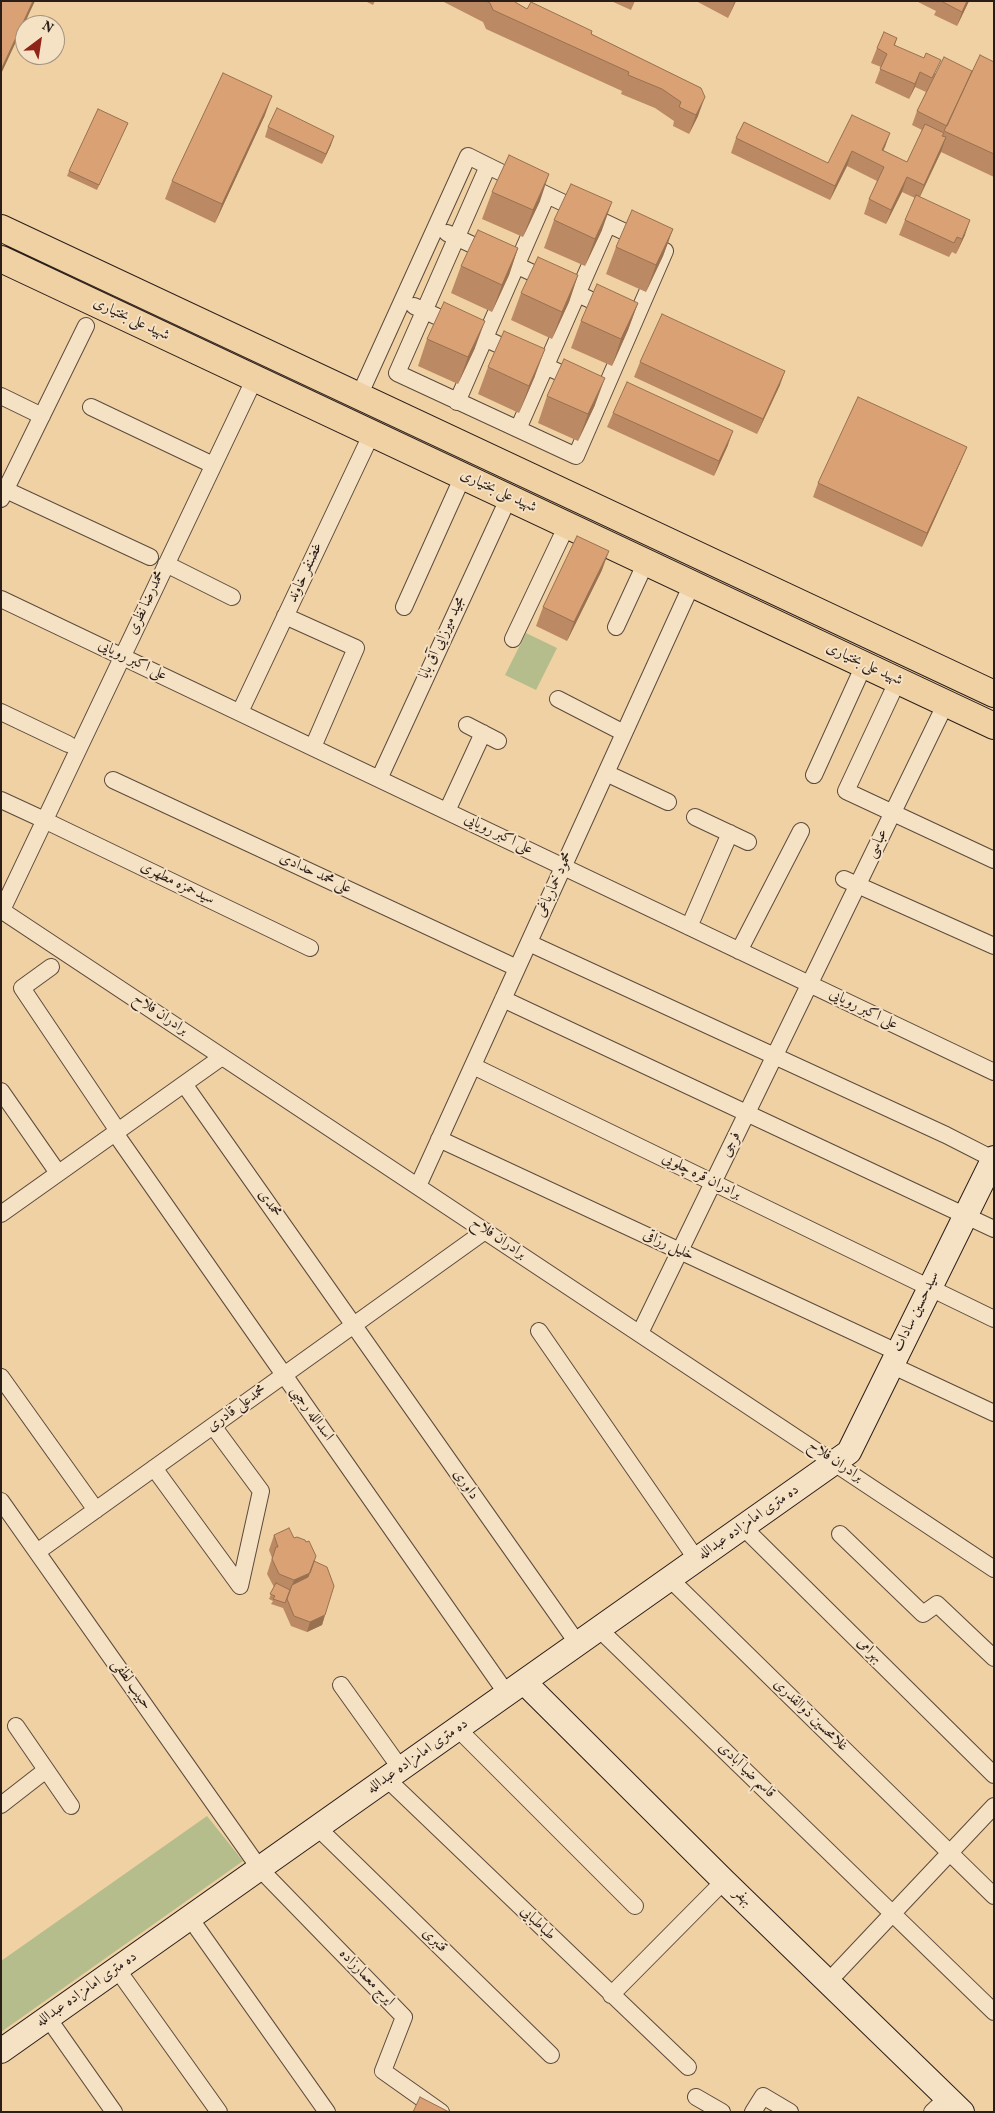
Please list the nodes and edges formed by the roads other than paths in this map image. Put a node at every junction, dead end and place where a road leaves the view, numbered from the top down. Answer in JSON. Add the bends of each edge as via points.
{"nodes":[{"id":1,"x":488,"y":166,"type":"junction"},
{"id":2,"x":547,"y":195,"type":"junction"},
{"id":3,"x":608,"y":224,"type":"junction"},
{"id":4,"x":1,"y":228,"type":"edge"},
{"id":5,"x":436,"y":228,"type":"junction"},
{"id":6,"x":456,"y":238,"type":"junction"},
{"id":7,"x":1,"y":258,"type":"edge"},
{"id":8,"x":516,"y":266,"type":"junction"},
{"id":9,"x":577,"y":294,"type":"junction"},
{"id":10,"x":402,"y":300,"type":"junction"},
{"id":11,"x":424,"y":311,"type":"junction"},
{"id":12,"x":635,"y":320,"type":"junction"},
{"id":13,"x":86,"y":326,"type":"dead end"},
{"id":14,"x":484,"y":339,"type":"junction"},
{"id":15,"x":545,"y":367,"type":"junction"},
{"id":16,"x":255,"y":378,"type":"junction"},
{"id":17,"x":603,"y":392,"type":"junction"},
{"id":18,"x":1,"y":396,"type":"edge"},
{"id":19,"x":359,"y":396,"type":"junction"},
{"id":20,"x":457,"y":402,"type":"junction"},
{"id":21,"x":90,"y":407,"type":"dead end"},
{"id":22,"x":42,"y":416,"type":"junction"},
{"id":23,"x":518,"y":429,"type":"junction"},
{"id":24,"x":372,"y":433,"type":"junction"},
{"id":25,"x":214,"y":465,"type":"junction"},
{"id":26,"x":463,"y":476,"type":"junction"},
{"id":27,"x":4,"y":495,"type":"edge"},
{"id":28,"x":509,"y":497,"type":"junction"},
{"id":29,"x":567,"y":525,"type":"junction"},
{"id":30,"x":150,"y":557,"type":"dead end"},
{"id":31,"x":704,"y":558,"type":"junction"},
{"id":32,"x":646,"y":562,"type":"junction"},
{"id":33,"x":166,"y":564,"type":"junction"},
{"id":34,"x":692,"y":584,"type":"junction"},
{"id":35,"x":1,"y":598,"type":"edge"},
{"id":36,"x":232,"y":598,"type":"dead end"},
{"id":37,"x":404,"y":607,"type":"dead end"},
{"id":38,"x":286,"y":616,"type":"junction"},
{"id":39,"x":616,"y":627,"type":"dead end"},
{"id":40,"x":513,"y":639,"type":"dead end"},
{"id":41,"x":122,"y":656,"type":"junction"},
{"id":42,"x":864,"y":665,"type":"junction"},
{"id":43,"x":898,"y":680,"type":"junction"},
{"id":44,"x":994,"y":694,"type":"edge"},
{"id":45,"x":558,"y":699,"type":"dead end"},
{"id":46,"x":946,"y":703,"type":"junction"},
{"id":47,"x":1,"y":712,"type":"edge"},
{"id":48,"x":240,"y":712,"type":"junction"},
{"id":49,"x":467,"y":724,"type":"dead end"},
{"id":50,"x":994,"y":726,"type":"edge"},
{"id":51,"x":483,"y":733,"type":"junction"},
{"id":52,"x":624,"y":733,"type":"junction"},
{"id":53,"x":498,"y":741,"type":"dead end"},
{"id":54,"x":68,"y":744,"type":"dead end"},
{"id":55,"x":313,"y":747,"type":"junction"},
{"id":56,"x":606,"y":773,"type":"junction"},
{"id":57,"x":814,"y":775,"type":"dead end"},
{"id":58,"x":379,"y":779,"type":"junction"},
{"id":59,"x":113,"y":780,"type":"dead end"},
{"id":60,"x":1,"y":800,"type":"edge"},
{"id":61,"x":668,"y":802,"type":"dead end"},
{"id":62,"x":448,"y":812,"type":"junction"},
{"id":63,"x":893,"y":814,"type":"junction"},
{"id":64,"x":695,"y":817,"type":"dead end"},
{"id":65,"x":42,"y":819,"type":"junction"},
{"id":66,"x":801,"y":831,"type":"dead end"},
{"id":67,"x":730,"y":833,"type":"junction"},
{"id":68,"x":748,"y":842,"type":"dead end"},
{"id":69,"x":994,"y":860,"type":"edge"},
{"id":70,"x":563,"y":867,"type":"junction"},
{"id":71,"x":851,"y":882,"type":"junction"},
{"id":72,"x":2,"y":910,"type":"edge"},
{"id":73,"x":689,"y":927,"type":"junction"},
{"id":74,"x":529,"y":943,"type":"junction"},
{"id":75,"x":994,"y":946,"type":"edge"},
{"id":76,"x":310,"y":948,"type":"dead end"},
{"id":77,"x":739,"y":951,"type":"junction"},
{"id":78,"x":51,"y":967,"type":"dead end"},
{"id":79,"x":517,"y":968,"type":"junction"},
{"id":80,"x":810,"y":984,"type":"junction"},
{"id":81,"x":503,"y":999,"type":"junction"},
{"id":82,"x":222,"y":1056,"type":"junction"},
{"id":83,"x":774,"y":1057,"type":"junction"},
{"id":84,"x":472,"y":1066,"type":"junction"},
{"id":85,"x":994,"y":1072,"type":"edge"},
{"id":86,"x":184,"y":1084,"type":"junction"},
{"id":87,"x":1,"y":1091,"type":"edge"},
{"id":88,"x":746,"y":1115,"type":"junction"},
{"id":89,"x":117,"y":1132,"type":"junction"},
{"id":90,"x":439,"y":1139,"type":"junction"},
{"id":91,"x":993,"y":1158,"type":"edge"},
{"id":92,"x":58,"y":1173,"type":"junction"},
{"id":93,"x":713,"y":1183,"type":"junction"},
{"id":94,"x":418,"y":1186,"type":"junction"},
{"id":95,"x":1,"y":1214,"type":"edge"},
{"id":96,"x":965,"y":1216,"type":"junction"},
{"id":97,"x":994,"y":1229,"type":"edge"},
{"id":98,"x":485,"y":1230,"type":"junction"},
{"id":99,"x":680,"y":1252,"type":"junction"},
{"id":100,"x":929,"y":1288,"type":"junction"},
{"id":101,"x":994,"y":1319,"type":"edge"},
{"id":102,"x":353,"y":1325,"type":"junction"},
{"id":103,"x":539,"y":1331,"type":"dead end"},
{"id":104,"x":640,"y":1333,"type":"junction"},
{"id":105,"x":894,"y":1359,"type":"junction"},
{"id":106,"x":284,"y":1375,"type":"junction"},
{"id":107,"x":1,"y":1377,"type":"edge"},
{"id":108,"x":994,"y":1413,"type":"edge"},
{"id":109,"x":213,"y":1426,"type":"junction"},
{"id":110,"x":836,"y":1462,"type":"junction"},
{"id":111,"x":154,"y":1468,"type":"junction"},
{"id":112,"x":1,"y":1501,"type":"edge"},
{"id":113,"x":96,"y":1510,"type":"junction"},
{"id":114,"x":744,"y":1527,"type":"junction"},
{"id":115,"x":840,"y":1534,"type":"dead end"},
{"id":116,"x":38,"y":1552,"type":"junction"},
{"id":117,"x":697,"y":1560,"type":"junction"},
{"id":118,"x":994,"y":1569,"type":"edge"},
{"id":119,"x":670,"y":1579,"type":"junction"},
{"id":120,"x":599,"y":1629,"type":"junction"},
{"id":121,"x":578,"y":1644,"type":"junction"},
{"id":122,"x":994,"y":1658,"type":"edge"},
{"id":123,"x":342,"y":1685,"type":"dead end"},
{"id":124,"x":516,"y":1688,"type":"junction"},
{"id":125,"x":16,"y":1726,"type":"dead end"},
{"id":126,"x":458,"y":1729,"type":"junction"},
{"id":127,"x":46,"y":1770,"type":"junction"},
{"id":128,"x":394,"y":1774,"type":"junction"},
{"id":129,"x":994,"y":1775,"type":"edge"},
{"id":130,"x":1,"y":1805,"type":"edge"},
{"id":131,"x":70,"y":1806,"type":"dead end"},
{"id":132,"x":994,"y":1806,"type":"edge"},
{"id":133,"x":318,"y":1828,"type":"junction"},
{"id":134,"x":950,"y":1853,"type":"junction"},
{"id":135,"x":260,"y":1869,"type":"junction"},
{"id":136,"x":724,"y":1881,"type":"junction"},
{"id":137,"x":994,"y":1896,"type":"edge"},
{"id":138,"x":635,"y":1906,"type":"dead end"},
{"id":139,"x":894,"y":1913,"type":"junction"},
{"id":140,"x":190,"y":1918,"type":"junction"},
{"id":141,"x":117,"y":1969,"type":"junction"},
{"id":142,"x":828,"y":1982,"type":"junction"},
{"id":143,"x":611,"y":1995,"type":"junction"},
{"id":144,"x":994,"y":2012,"type":"edge"},
{"id":145,"x":48,"y":2018,"type":"junction"},
{"id":146,"x":1,"y":2051,"type":"edge"},
{"id":147,"x":551,"y":2055,"type":"dead end"},
{"id":148,"x":688,"y":2067,"type":"dead end"},
{"id":149,"x":696,"y":2097,"type":"dead end"},
{"id":150,"x":947,"y":2107,"type":"edge"},
{"id":151,"x":114,"y":2112,"type":"edge"},
{"id":152,"x":219,"y":2112,"type":"edge"},
{"id":153,"x":327,"y":2112,"type":"edge"},
{"id":154,"x":441,"y":2112,"type":"edge"},
{"id":155,"x":722,"y":2112,"type":"edge"},
{"id":156,"x":753,"y":2112,"type":"edge"},
{"id":157,"x":790,"y":2112,"type":"edge"}],
"edges":[{"from":1,"to":2,"type":"street"},
{"from":1,"to":5,"type":"street","via":[[468,156]]},
{"from":1,"to":6,"type":"street"},
{"from":2,"to":3,"type":"street"},
{"from":2,"to":8,"type":"street"},
{"from":3,"to":9,"type":"street"},
{"from":3,"to":12,"type":"street","via":[[665,251]]},
{"from":4,"to":19,"type":"main road","name":"شهید علی بختیاری"},
{"from":5,"to":6,"type":"street"},
{"from":5,"to":10,"type":"street"},
{"from":6,"to":8,"type":"street"},
{"from":6,"to":11,"type":"street"},
{"from":7,"to":16,"type":"main road","name":"شهید علی بختیاری"},
{"from":8,"to":9,"type":"street"},
{"from":8,"to":14,"type":"street"},
{"from":9,"to":12,"type":"street"},
{"from":9,"to":15,"type":"street"},
{"from":10,"to":11,"type":"street"},
{"from":10,"to":19,"type":"street"},
{"from":11,"to":14,"type":"street"},
{"from":11,"to":20,"type":"street","via":[[397,374]]},
{"from":12,"to":17,"type":"street"},
{"from":13,"to":22,"type":"street"},
{"from":14,"to":15,"type":"street"},
{"from":14,"to":20,"type":"street"},
{"from":15,"to":17,"type":"street"},
{"from":15,"to":23,"type":"street"},
{"from":16,"to":24,"type":"main road","name":"شهید علی بختیاری"},
{"from":16,"to":25,"type":"street","name":"محمدرضا نظری"},
{"from":17,"to":23,"type":"street","via":[[576,456]]},
{"from":18,"to":22,"type":"street"},
{"from":19,"to":31,"type":"main road","name":"شهید علی بختیاری"},
{"from":20,"to":23,"type":"street"},
{"from":21,"to":25,"type":"street"},
{"from":22,"to":27,"type":"street"},
{"from":24,"to":26,"type":"main road","name":"شهید علی بختیاری"},
{"from":24,"to":38,"type":"street","name":"غضنفر خاوند"},
{"from":25,"to":33,"type":"street","name":"محمدرضا نظری"},
{"from":26,"to":28,"type":"main road","name":"شهید علی بختیاری"},
{"from":26,"to":37,"type":"street"},
{"from":27,"to":30,"type":"street"},
{"from":28,"to":29,"type":"main road","name":"شهید علی بختیاری"},
{"from":28,"to":58,"type":"street","name":"مجید میرزایی آق بابا"},
{"from":29,"to":32,"type":"main road","name":"شهید علی بختیاری"},
{"from":29,"to":40,"type":"street"},
{"from":31,"to":34,"type":"main road"},
{"from":31,"to":44,"type":"main road","name":"شهید علی بختیاری"},
{"from":32,"to":34,"type":"main road","name":"شهید علی بختیاری"},
{"from":32,"to":39,"type":"street"},
{"from":33,"to":36,"type":"street"},
{"from":33,"to":41,"type":"street","name":"محمدرضا نظری"},
{"from":34,"to":42,"type":"main road","name":"شهید علی بختیاری"},
{"from":34,"to":52,"type":"street","name":"محمود خمارباغی"},
{"from":35,"to":41,"type":"street","name":"علی اکبر رویایی"},
{"from":38,"to":48,"type":"street","name":"غضنفر خاوند"},
{"from":38,"to":55,"type":"street","via":[[356,648]]},
{"from":41,"to":48,"type":"street","name":"علی اکبر رویایی"},
{"from":41,"to":65,"type":"street","name":"محمدرضا نظری"},
{"from":42,"to":43,"type":"main road","name":"شهید علی بختیاری"},
{"from":42,"to":57,"type":"street"},
{"from":43,"to":46,"type":"main road","name":"شهید علی بختیاری"},
{"from":43,"to":63,"type":"street","via":[[846,791]]},
{"from":45,"to":52,"type":"street"},
{"from":46,"to":50,"type":"main road","name":"شهید علی بختیاری"},
{"from":46,"to":63,"type":"street","name":"عباسی"},
{"from":47,"to":54,"type":"street"},
{"from":48,"to":55,"type":"street","name":"علی اکبر رویایی"},
{"from":49,"to":51,"type":"street"},
{"from":51,"to":53,"type":"street"},
{"from":51,"to":62,"type":"street"},
{"from":52,"to":56,"type":"street","name":"محمود خمارباغی"},
{"from":55,"to":58,"type":"street","name":"علی اکبر رویایی"},
{"from":56,"to":61,"type":"street"},
{"from":56,"to":70,"type":"street","name":"محمود خمارباغی"},
{"from":58,"to":62,"type":"street","name":"علی اکبر رویایی"},
{"from":59,"to":79,"type":"street","name":"علی محمد حدادی"},
{"from":60,"to":65,"type":"street","name":"سیدحمزه مطهری"},
{"from":62,"to":70,"type":"street","name":"علی اکبر رویایی"},
{"from":63,"to":69,"type":"street"},
{"from":63,"to":71,"type":"street","name":"عباسی"},
{"from":64,"to":67,"type":"street"},
{"from":65,"to":72,"type":"street","name":"محمدرضا نظری"},
{"from":65,"to":76,"type":"street","name":"سیدحمزه مطهری"},
{"from":66,"to":77,"type":"street"},
{"from":67,"to":68,"type":"street"},
{"from":67,"to":73,"type":"street"},
{"from":70,"to":73,"type":"street","name":"علی اکبر رویایی"},
{"from":70,"to":74,"type":"street","name":"محمود خمارباغی"},
{"from":71,"to":75,"type":"street"},
{"from":71,"to":80,"type":"street","name":"عباسی"},
{"from":72,"to":82,"type":"street","name":"برادران فلاح"},
{"from":73,"to":77,"type":"street","name":"علی اکبر رویایی"},
{"from":74,"to":79,"type":"street","name":"محمود خمارباغی"},
{"from":74,"to":83,"type":"street"},
{"from":77,"to":80,"type":"street","name":"علی اکبر رویایی"},
{"from":78,"to":89,"type":"street","name":"اسدالله رجبی","via":[[22,988]]},
{"from":79,"to":81,"type":"street","name":"محمود خمارباغی"},
{"from":80,"to":83,"type":"street","name":"فرجی"},
{"from":80,"to":85,"type":"street","name":"علی اکبر رویایی"},
{"from":81,"to":84,"type":"street","name":"محمود خمارباغی"},
{"from":81,"to":88,"type":"street"},
{"from":82,"to":86,"type":"street"},
{"from":82,"to":94,"type":"street","name":"برادران فلاح"},
{"from":83,"to":88,"type":"street","name":"فرجی"},
{"from":83,"to":91,"type":"street"},
{"from":84,"to":90,"type":"street","name":"محمود خمارباغی"},
{"from":84,"to":93,"type":"street","name":"برادران قره چلویی"},
{"from":86,"to":89,"type":"street"},
{"from":86,"to":102,"type":"street","name":"محمدی"},
{"from":87,"to":92,"type":"street"},
{"from":88,"to":93,"type":"street","name":"فرجی"},
{"from":88,"to":96,"type":"street"},
{"from":89,"to":92,"type":"street"},
{"from":89,"to":106,"type":"street","name":"اسدالله رجبی"},
{"from":90,"to":94,"type":"street","name":"محمود خمارباغی"},
{"from":90,"to":99,"type":"street","name":"خلیل رزاقی"},
{"from":91,"to":96,"type":"main road","name":"سیدحسین سادات"},
{"from":92,"to":95,"type":"street"},
{"from":93,"to":99,"type":"street","name":"فرجی"},
{"from":93,"to":100,"type":"street","name":"برادران قره چلویی"},
{"from":94,"to":98,"type":"street","name":"برادران فلاح"},
{"from":96,"to":97,"type":"street"},
{"from":96,"to":100,"type":"main road","name":"سیدحسین سادات"},
{"from":98,"to":102,"type":"street","name":"محمدعلی قادری"},
{"from":98,"to":104,"type":"street","name":"برادران فلاح"},
{"from":99,"to":104,"type":"street","name":"فرجی"},
{"from":99,"to":105,"type":"street","name":"خلیل رزاقی"},
{"from":100,"to":101,"type":"street","name":"برادران قره چلویی"},
{"from":100,"to":105,"type":"main road","name":"سیدحسین سادات"},
{"from":102,"to":106,"type":"street","name":"محمدعلی قادری"},
{"from":102,"to":121,"type":"street","name":"داوری"},
{"from":103,"to":117,"type":"street"},
{"from":104,"to":110,"type":"street","name":"برادران فلاح"},
{"from":105,"to":108,"type":"street","name":"خلیل رزاقی"},
{"from":105,"to":110,"type":"main road","name":"سیدحسین سادات","via":[[854,1443]]},
{"from":106,"to":109,"type":"street","name":"محمدعلی قادری"},
{"from":106,"to":124,"type":"street","name":"اسدالله رجبی"},
{"from":107,"to":113,"type":"street"},
{"from":109,"to":111,"type":"street","name":"محمدعلی قادری"},
{"from":109,"to":111,"type":"street","via":[[261,1491],[240,1586]]},
{"from":110,"to":114,"type":"main road","name":"ده متری امامزاده عبدالله"},
{"from":110,"to":118,"type":"street","name":"برادران فلاح"},
{"from":111,"to":113,"type":"street","name":"محمدعلی قادری"},
{"from":112,"to":116,"type":"street","name":"حبیب لطفی"},
{"from":113,"to":116,"type":"street","name":"محمدعلی قادری"},
{"from":114,"to":117,"type":"main road","name":"ده متری امامزاده عبدالله"},
{"from":114,"to":129,"type":"street","name":"بهرامی"},
{"from":115,"to":122,"type":"street","via":[[923,1614],[937,1604]]},
{"from":116,"to":135,"type":"street","name":"حبیب لطفی"},
{"from":117,"to":119,"type":"main road","name":"ده متری امامزاده عبدالله"},
{"from":119,"to":120,"type":"main road","name":"ده متری امامزاده عبدالله"},
{"from":119,"to":134,"type":"street","name":"غلامحسین ذوالقدری"},
{"from":120,"to":121,"type":"main road","name":"ده متری امامزاده عبدالله"},
{"from":120,"to":139,"type":"street","name":"قاسم ضیا آبادی"},
{"from":121,"to":124,"type":"main road","name":"ده متری امامزاده عبدالله"},
{"from":123,"to":128,"type":"street","name":"طباطبایی"},
{"from":124,"to":126,"type":"main road","name":"ده متری امامزاده عبدالله"},
{"from":124,"to":136,"type":"main road","name":"بهفر"},
{"from":125,"to":127,"type":"street"},
{"from":126,"to":128,"type":"main road","name":"ده متری امامزاده عبدالله"},
{"from":126,"to":138,"type":"street"},
{"from":127,"to":130,"type":"street"},
{"from":127,"to":131,"type":"street"},
{"from":128,"to":133,"type":"main road","name":"ده متری امامزاده عبدالله"},
{"from":128,"to":143,"type":"street","name":"طباطبایی"},
{"from":132,"to":134,"type":"street"},
{"from":133,"to":135,"type":"main road","name":"ده متری امامزاده عبدالله"},
{"from":133,"to":147,"type":"street","name":"قنبری"},
{"from":134,"to":137,"type":"street","name":"غلامحسین ذوالقدری"},
{"from":134,"to":139,"type":"street"},
{"from":135,"to":140,"type":"main road","name":"ده متری امامزاده عبدالله"},
{"from":135,"to":154,"type":"street","name":"ایرج معمارزاده","via":[[404,2017],[383,2071]]},
{"from":136,"to":142,"type":"main road","name":"بهفر"},
{"from":136,"to":143,"type":"street"},
{"from":139,"to":142,"type":"street"},
{"from":139,"to":144,"type":"street","name":"قاسم ضیا آبادی"},
{"from":140,"to":141,"type":"main road","name":"ده متری امامزاده عبدالله"},
{"from":140,"to":153,"type":"street"},
{"from":141,"to":145,"type":"main road","name":"ده متری امامزاده عبدالله"},
{"from":141,"to":152,"type":"street"},
{"from":142,"to":150,"type":"main road","name":"بهفر"},
{"from":143,"to":148,"type":"street","name":"طباطبایی"},
{"from":145,"to":146,"type":"main road","name":"ده متری امامزاده عبدالله"},
{"from":145,"to":151,"type":"street"},
{"from":149,"to":155,"type":"street"},
{"from":156,"to":157,"type":"street","via":[[763,2096]]}]}
